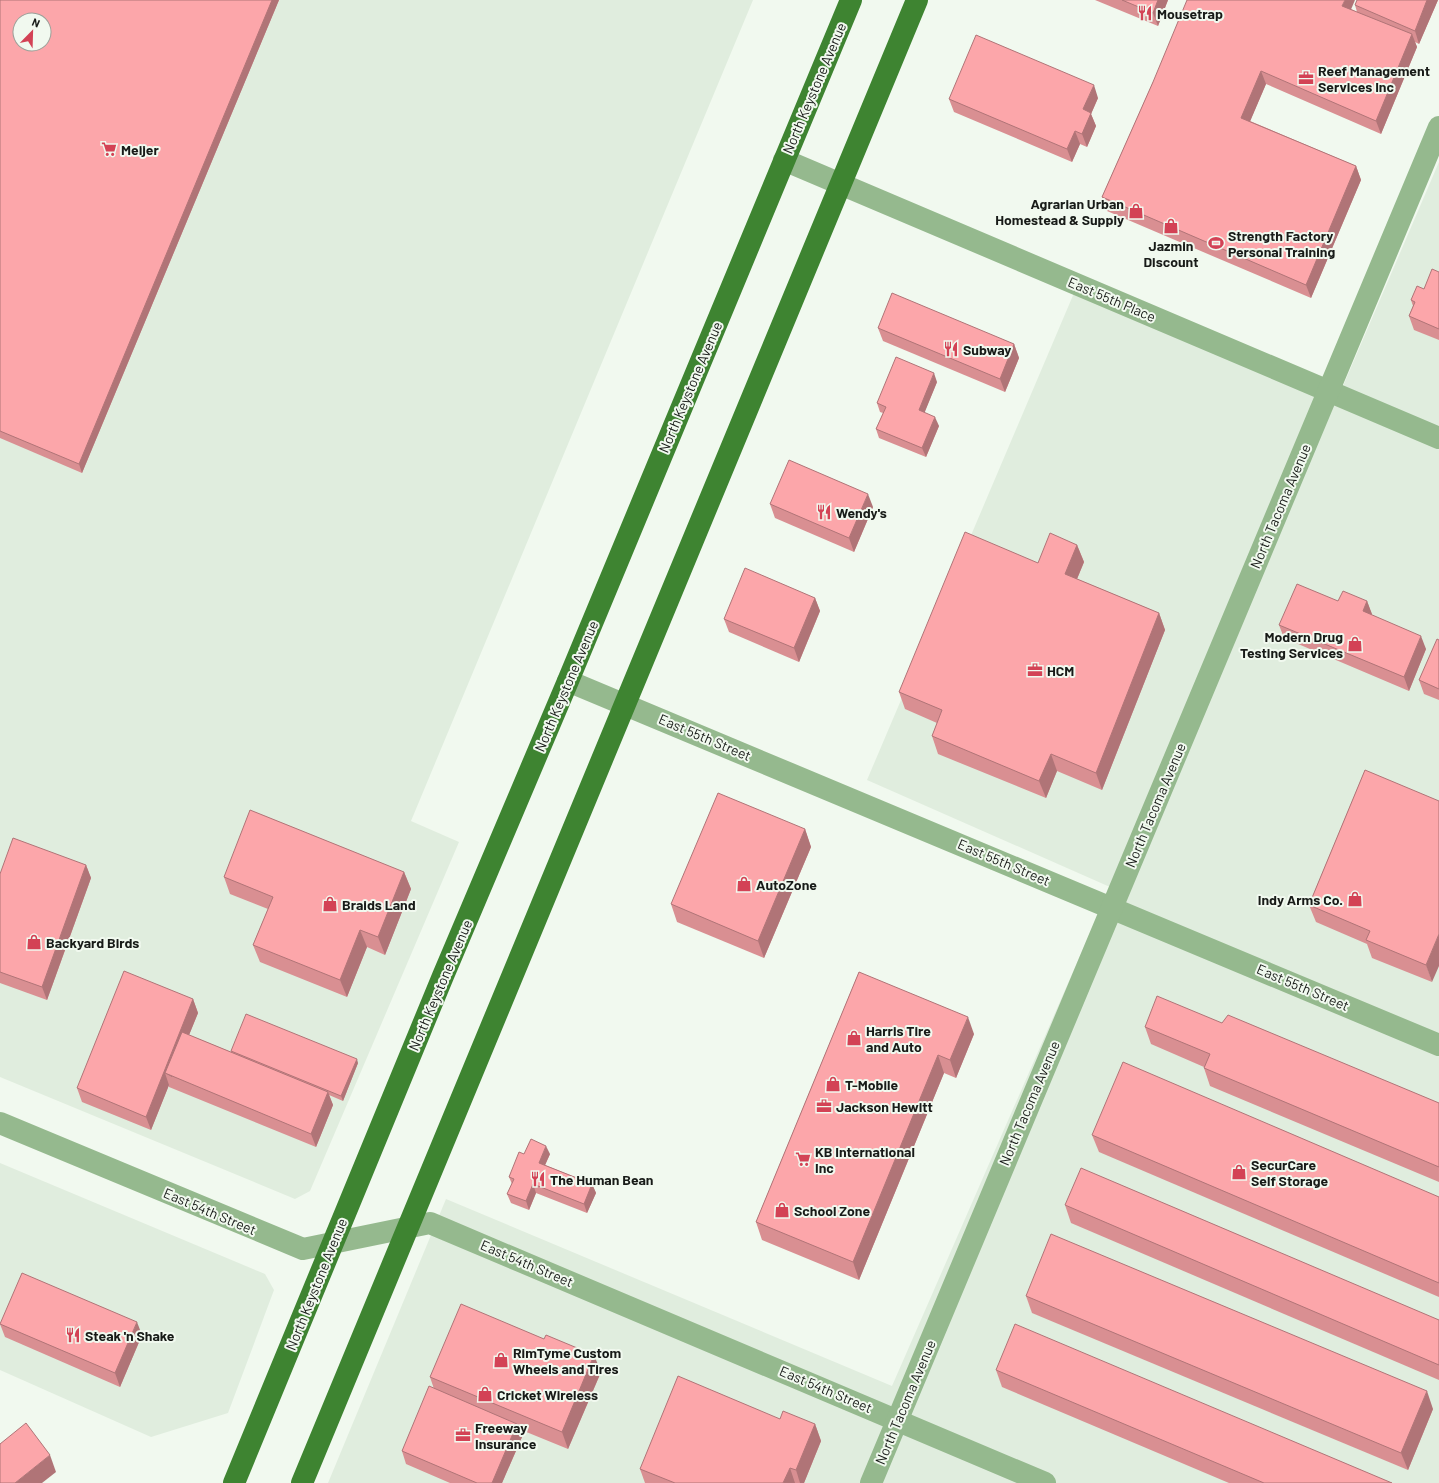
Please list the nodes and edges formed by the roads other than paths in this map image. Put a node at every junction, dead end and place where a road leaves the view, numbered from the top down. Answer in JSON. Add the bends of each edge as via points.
{"nodes":[{"id":1,"x":851,"y":0,"type":"edge"},
{"id":2,"x":917,"y":0,"type":"edge"},
{"id":3,"x":1439,"y":127,"type":"edge"},
{"id":4,"x":784,"y":160,"type":"junction"},
{"id":5,"x":841,"y":184,"type":"junction"},
{"id":6,"x":1328,"y":391,"type":"junction"},
{"id":7,"x":1439,"y":438,"type":"edge"},
{"id":8,"x":568,"y":681,"type":"junction"},
{"id":9,"x":625,"y":704,"type":"junction"},
{"id":10,"x":1112,"y":907,"type":"junction"},
{"id":11,"x":1439,"y":1045,"type":"edge"},
{"id":12,"x":0,"y":1123,"type":"edge"},
{"id":13,"x":406,"y":1228,"type":"junction"},
{"id":14,"x":333,"y":1243,"type":"junction"},
{"id":15,"x":898,"y":1419,"type":"junction"},
{"id":16,"x":234,"y":1483,"type":"edge"},
{"id":17,"x":302,"y":1483,"type":"edge"},
{"id":18,"x":871,"y":1483,"type":"edge"},
{"id":19,"x":1046,"y":1483,"type":"edge"}],
"edges":[{"from":1,"to":4,"type":"main road","name":"North Keystone Avenue"},
{"from":2,"to":5,"type":"main road"},
{"from":3,"to":6,"type":"street","name":"North Tacoma Avenue"},
{"from":4,"to":5,"type":"street","name":"East 55th Place"},
{"from":4,"to":8,"type":"main road","name":"North Keystone Avenue"},
{"from":5,"to":6,"type":"street","name":"East 55th Place"},
{"from":5,"to":9,"type":"main road"},
{"from":6,"to":7,"type":"street","name":"East 55th Place"},
{"from":6,"to":10,"type":"street","name":"North Tacoma Avenue"},
{"from":8,"to":9,"type":"street","name":"East 55th Street"},
{"from":8,"to":14,"type":"main road","name":"North Keystone Avenue"},
{"from":9,"to":10,"type":"street","name":"East 55th Street"},
{"from":9,"to":13,"type":"main road"},
{"from":10,"to":11,"type":"street","name":"East 55th Street"},
{"from":10,"to":15,"type":"street","name":"North Tacoma Avenue"},
{"from":12,"to":14,"type":"street","name":"East 54th Street","via":[[302,1249]]},
{"from":13,"to":14,"type":"street","name":"East 54th Street"},
{"from":13,"to":15,"type":"street","name":"East 54th Street","via":[[430,1223],[452,1231]]},
{"from":13,"to":17,"type":"main road"},
{"from":14,"to":16,"type":"main road","name":"North Keystone Avenue"},
{"from":15,"to":18,"type":"street","name":"North Tacoma Avenue"},
{"from":15,"to":19,"type":"street","name":"East 54th Street"}]}
